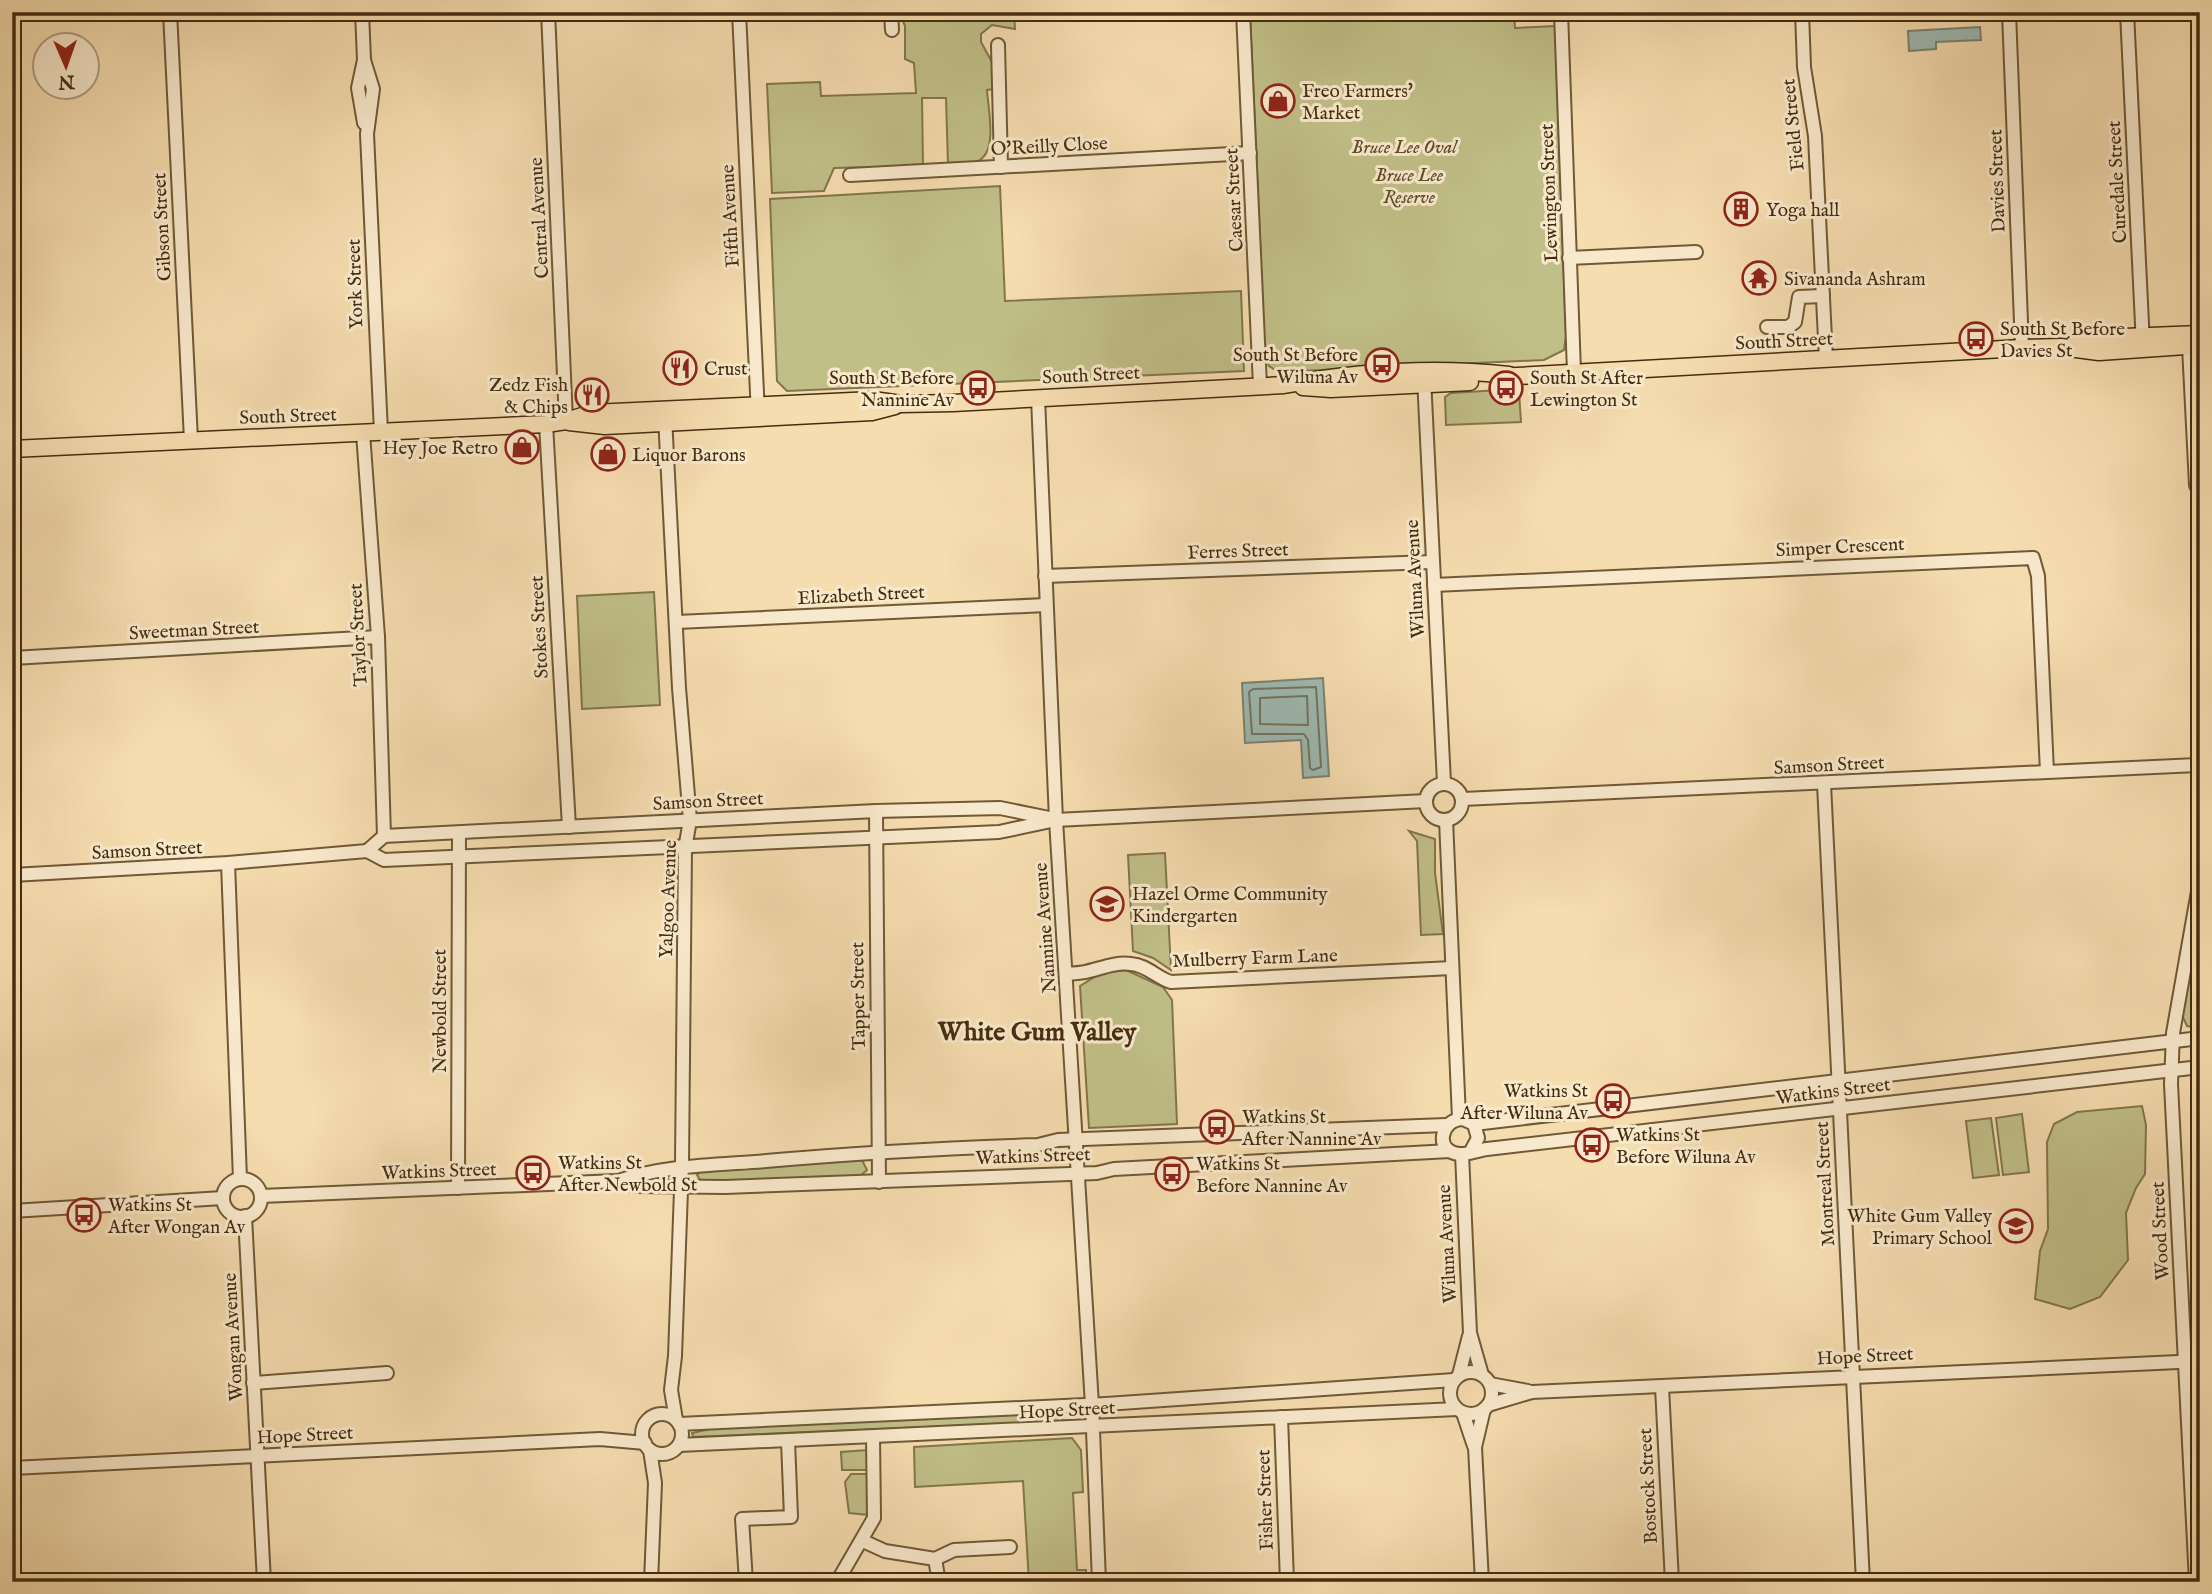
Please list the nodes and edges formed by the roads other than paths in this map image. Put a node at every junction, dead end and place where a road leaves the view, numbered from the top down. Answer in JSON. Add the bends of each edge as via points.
{"nodes":[{"id":1,"x":170,"y":12,"type":"edge"},
{"id":2,"x":362,"y":12,"type":"edge"},
{"id":3,"x":548,"y":12,"type":"edge"},
{"id":4,"x":738,"y":12,"type":"edge"},
{"id":5,"x":891,"y":12,"type":"edge"},
{"id":6,"x":1243,"y":12,"type":"edge"},
{"id":7,"x":1561,"y":12,"type":"edge"},
{"id":8,"x":1802,"y":12,"type":"edge"},
{"id":9,"x":2009,"y":12,"type":"edge"},
{"id":10,"x":2127,"y":12,"type":"edge"},
{"id":11,"x":892,"y":30,"type":"dead end"},
{"id":12,"x":998,"y":45,"type":"dead end"},
{"id":13,"x":1250,"y":153,"type":"junction"},
{"id":14,"x":1001,"y":167,"type":"junction"},
{"id":15,"x":850,"y":175,"type":"dead end"},
{"id":16,"x":1696,"y":252,"type":"dead end"},
{"id":17,"x":1569,"y":258,"type":"junction"},
{"id":18,"x":1823,"y":296,"type":"junction"},
{"id":19,"x":1767,"y":327,"type":"dead end"},
{"id":20,"x":2196,"y":342,"type":"edge"},
{"id":21,"x":2143,"y":343,"type":"junction"},
{"id":22,"x":2022,"y":348,"type":"junction"},
{"id":23,"x":1826,"y":359,"type":"junction"},
{"id":24,"x":1574,"y":372,"type":"junction"},
{"id":25,"x":1424,"y":379,"type":"junction"},
{"id":26,"x":1260,"y":386,"type":"junction"},
{"id":27,"x":1038,"y":398,"type":"junction"},
{"id":28,"x":758,"y":411,"type":"junction"},
{"id":29,"x":665,"y":416,"type":"junction"},
{"id":30,"x":566,"y":421,"type":"junction"},
{"id":31,"x":546,"y":424,"type":"junction"},
{"id":32,"x":382,"y":432,"type":"junction"},
{"id":33,"x":363,"y":433,"type":"junction"},
{"id":34,"x":191,"y":440,"type":"junction"},
{"id":35,"x":12,"y":449,"type":"edge"},
{"id":36,"x":2200,"y":494,"type":"edge"},
{"id":37,"x":2200,"y":511,"type":"edge"},
{"id":38,"x":2200,"y":527,"type":"edge"},
{"id":39,"x":1432,"y":562,"type":"junction"},
{"id":40,"x":1045,"y":576,"type":"junction"},
{"id":41,"x":1434,"y":584,"type":"junction"},
{"id":42,"x":1046,"y":605,"type":"junction"},
{"id":43,"x":677,"y":622,"type":"junction"},
{"id":44,"x":378,"y":637,"type":"junction"},
{"id":45,"x":12,"y":658,"type":"edge"},
{"id":46,"x":2199,"y":764,"type":"edge"},
{"id":47,"x":2046,"y":772,"type":"junction"},
{"id":48,"x":1444,"y":783,"type":"junction"},
{"id":49,"x":1824,"y":784,"type":"junction"},
{"id":50,"x":1463,"y":799,"type":"junction"},
{"id":51,"x":1426,"y":801,"type":"junction"},
{"id":52,"x":876,"y":811,"type":"junction"},
{"id":53,"x":690,"y":820,"type":"junction"},
{"id":54,"x":1056,"y":820,"type":"junction"},
{"id":55,"x":1446,"y":820,"type":"junction"},
{"id":56,"x":569,"y":827,"type":"junction"},
{"id":57,"x":459,"y":833,"type":"junction"},
{"id":58,"x":384,"y":836,"type":"junction"},
{"id":59,"x":875,"y":836,"type":"junction"},
{"id":60,"x":685,"y":849,"type":"junction"},
{"id":61,"x":367,"y":851,"type":"junction"},
{"id":62,"x":459,"y":857,"type":"junction"},
{"id":63,"x":228,"y":863,"type":"junction"},
{"id":64,"x":12,"y":876,"type":"edge"},
{"id":65,"x":2200,"y":880,"type":"edge"},
{"id":66,"x":1452,"y":968,"type":"junction"},
{"id":67,"x":1066,"y":972,"type":"junction"},
{"id":68,"x":2200,"y":1038,"type":"edge"},
{"id":69,"x":2173,"y":1041,"type":"junction"},
{"id":70,"x":2200,"y":1067,"type":"edge"},
{"id":71,"x":2171,"y":1069,"type":"junction"},
{"id":72,"x":1839,"y":1081,"type":"junction"},
{"id":73,"x":1839,"y":1109,"type":"junction"},
{"id":74,"x":1459,"y":1118,"type":"junction"},
{"id":75,"x":1474,"y":1124,"type":"junction"},
{"id":76,"x":1446,"y":1125,"type":"junction"},
{"id":77,"x":1076,"y":1140,"type":"junction"},
{"id":78,"x":878,"y":1152,"type":"junction"},
{"id":79,"x":1461,"y":1152,"type":"junction"},
{"id":80,"x":682,"y":1168,"type":"junction"},
{"id":81,"x":1078,"y":1173,"type":"junction"},
{"id":82,"x":240,"y":1179,"type":"junction"},
{"id":83,"x":618,"y":1181,"type":"junction"},
{"id":84,"x":879,"y":1182,"type":"junction"},
{"id":85,"x":680,"y":1187,"type":"junction"},
{"id":86,"x":458,"y":1188,"type":"junction"},
{"id":87,"x":261,"y":1196,"type":"junction"},
{"id":88,"x":223,"y":1198,"type":"junction"},
{"id":89,"x":12,"y":1211,"type":"edge"},
{"id":90,"x":245,"y":1216,"type":"junction"},
{"id":91,"x":1470,"y":1332,"type":"junction"},
{"id":92,"x":2184,"y":1361,"type":"junction"},
{"id":93,"x":2200,"y":1361,"type":"edge"},
{"id":94,"x":387,"y":1373,"type":"dead end"},
{"id":95,"x":1854,"y":1375,"type":"junction"},
{"id":96,"x":1457,"y":1377,"type":"junction"},
{"id":97,"x":1486,"y":1380,"type":"junction"},
{"id":98,"x":253,"y":1383,"type":"junction"},
{"id":99,"x":1662,"y":1387,"type":"junction"},
{"id":100,"x":671,"y":1390,"type":"junction"},
{"id":101,"x":1532,"y":1392,"type":"junction"},
{"id":102,"x":1092,"y":1405,"type":"junction"},
{"id":103,"x":1486,"y":1407,"type":"junction"},
{"id":104,"x":1460,"y":1411,"type":"junction"},
{"id":105,"x":657,"y":1415,"type":"junction"},
{"id":106,"x":1280,"y":1417,"type":"junction"},
{"id":107,"x":677,"y":1422,"type":"junction"},
{"id":108,"x":644,"y":1427,"type":"junction"},
{"id":109,"x":1093,"y":1427,"type":"junction"},
{"id":110,"x":873,"y":1437,"type":"junction"},
{"id":111,"x":600,"y":1439,"type":"junction"},
{"id":112,"x":788,"y":1441,"type":"junction"},
{"id":113,"x":679,"y":1445,"type":"junction"},
{"id":114,"x":647,"y":1446,"type":"junction"},
{"id":115,"x":1475,"y":1447,"type":"junction"},
{"id":116,"x":665,"y":1454,"type":"junction"},
{"id":117,"x":257,"y":1455,"type":"junction"},
{"id":118,"x":12,"y":1468,"type":"edge"},
{"id":119,"x":655,"y":1483,"type":"junction"},
{"id":120,"x":863,"y":1541,"type":"junction"},
{"id":121,"x":1010,"y":1547,"type":"dead end"},
{"id":122,"x":934,"y":1559,"type":"junction"},
{"id":123,"x":264,"y":1582,"type":"edge"},
{"id":124,"x":651,"y":1582,"type":"edge"},
{"id":125,"x":746,"y":1582,"type":"edge"},
{"id":126,"x":837,"y":1582,"type":"edge"},
{"id":127,"x":939,"y":1582,"type":"edge"},
{"id":128,"x":1099,"y":1582,"type":"edge"},
{"id":129,"x":1287,"y":1582,"type":"edge"},
{"id":130,"x":1482,"y":1582,"type":"edge"},
{"id":131,"x":1672,"y":1582,"type":"edge"},
{"id":132,"x":1863,"y":1582,"type":"edge"},
{"id":133,"x":2196,"y":1582,"type":"edge"}],
"edges":[{"from":1,"to":34,"type":"street","name":"Gibson Street"},
{"from":2,"to":32,"type":"street","name":"York Street","via":[[364,60],[358,88],[367,134]]},
{"from":3,"to":30,"type":"street","name":"Central Avenue"},
{"from":4,"to":28,"type":"street","name":"Fifth Avenue"},
{"from":5,"to":11,"type":"street"},
{"from":6,"to":13,"type":"street","name":"Caesar Street"},
{"from":7,"to":17,"type":"street","name":"Lewington Street"},
{"from":8,"to":18,"type":"street","name":"Field Street","via":[[1804,67],[1815,136]]},
{"from":9,"to":22,"type":"street","name":"Davies Street"},
{"from":10,"to":21,"type":"street","name":"Curedale Street"},
{"from":12,"to":14,"type":"street"},
{"from":13,"to":14,"type":"street","name":"O'Reilly Close"},
{"from":13,"to":26,"type":"street","name":"Caesar Street"},
{"from":14,"to":15,"type":"street","name":"O'Reilly Close"},
{"from":16,"to":17,"type":"street"},
{"from":17,"to":24,"type":"street","name":"Lewington Street"},
{"from":18,"to":19,"type":"street","via":[[1799,297],[1795,322],[1788,327]]},
{"from":18,"to":23,"type":"street","name":"Field Street"},
{"from":20,"to":21,"type":"main road","name":"South Street"},
{"from":20,"to":36,"type":"street","via":[[2196,485]]},
{"from":21,"to":22,"type":"main road","name":"South Street","via":[[2099,352]]},
{"from":22,"to":23,"type":"main road","name":"South Street"},
{"from":23,"to":24,"type":"main road","name":"South Street"},
{"from":24,"to":25,"type":"main road","name":"South Street"},
{"from":25,"to":26,"type":"main road","name":"South Street","via":[[1331,389]]},
{"from":25,"to":39,"type":"street","name":"Wiluna Avenue"},
{"from":26,"to":27,"type":"main road","name":"South Street"},
{"from":27,"to":28,"type":"main road","name":"South Street","via":[[901,404],[873,400]]},
{"from":27,"to":40,"type":"street","name":"Nannine Avenue"},
{"from":28,"to":29,"type":"main road","name":"South Street"},
{"from":29,"to":30,"type":"main road","name":"South Street","via":[[592,413]]},
{"from":29,"to":43,"type":"street","name":"Yalgoo Avenue"},
{"from":30,"to":31,"type":"main road","name":"South Street"},
{"from":31,"to":32,"type":"main road","name":"South Street"},
{"from":31,"to":56,"type":"street","name":"Stokes Street"},
{"from":32,"to":33,"type":"main road","name":"South Street"},
{"from":33,"to":34,"type":"main road","name":"South Street"},
{"from":33,"to":44,"type":"street","name":"Taylor Street"},
{"from":34,"to":35,"type":"main road","name":"South Street"},
{"from":37,"to":38,"type":"street"},
{"from":39,"to":40,"type":"street","name":"Ferres Street"},
{"from":39,"to":41,"type":"street","name":"Wiluna Avenue"},
{"from":40,"to":42,"type":"street","name":"Nannine Avenue"},
{"from":41,"to":47,"type":"street","name":"Simper Crescent","via":[[2033,558],[2038,576]]},
{"from":41,"to":48,"type":"street","name":"Wiluna Avenue"},
{"from":42,"to":43,"type":"street","name":"Elizabeth Street"},
{"from":42,"to":54,"type":"street","name":"Nannine Avenue"},
{"from":43,"to":53,"type":"street","name":"Yalgoo Avenue"},
{"from":44,"to":45,"type":"street","name":"Sweetman Street"},
{"from":44,"to":58,"type":"street","name":"Taylor Street"},
{"from":46,"to":47,"type":"street","name":"Samson Street"},
{"from":47,"to":49,"type":"street","name":"Samson Street"},
{"from":48,"to":50,"type":"street","via":[[1457,788]]},
{"from":48,"to":51,"type":"street","via":[[1432,788]]},
{"from":49,"to":50,"type":"street","name":"Samson Street"},
{"from":49,"to":72,"type":"street","name":"Montreal Street"},
{"from":50,"to":55,"type":"street","via":[[1459,813]]},
{"from":51,"to":54,"type":"street","name":"Samson Street"},
{"from":51,"to":55,"type":"street","via":[[1432,815]]},
{"from":52,"to":53,"type":"street","name":"Samson Street"},
{"from":52,"to":54,"type":"street","name":"Samson Street","via":[[1000,808]]},
{"from":52,"to":59,"type":"street","name":"Tapper Street"},
{"from":53,"to":56,"type":"street","name":"Samson Street"},
{"from":53,"to":60,"type":"street","name":"Yalgoo Avenue"},
{"from":54,"to":59,"type":"street","name":"Samson Street","via":[[999,832]]},
{"from":54,"to":67,"type":"street","name":"Nannine Avenue"},
{"from":55,"to":66,"type":"street"},
{"from":56,"to":57,"type":"street","name":"Samson Street"},
{"from":57,"to":58,"type":"street","name":"Samson Street"},
{"from":57,"to":62,"type":"street","name":"Newbold Street"},
{"from":58,"to":61,"type":"street"},
{"from":59,"to":60,"type":"street","name":"Samson Street"},
{"from":59,"to":78,"type":"street","name":"Tapper Street"},
{"from":60,"to":62,"type":"street","name":"Samson Street"},
{"from":60,"to":80,"type":"street","name":"Yalgoo Avenue"},
{"from":61,"to":62,"type":"street","name":"Samson Street","via":[[384,860]]},
{"from":61,"to":63,"type":"street","name":"Samson Street"},
{"from":62,"to":86,"type":"street","name":"Newbold Street"},
{"from":63,"to":64,"type":"street","name":"Samson Street"},
{"from":63,"to":82,"type":"street"},
{"from":65,"to":69,"type":"street","name":"Wood Street"},
{"from":66,"to":67,"type":"street","name":"Mulberry Farm Lane","via":[[1171,982],[1130,964],[1105,965],[1086,974]]},
{"from":66,"to":74,"type":"street"},
{"from":67,"to":77,"type":"street","name":"Nannine Avenue"},
{"from":68,"to":69,"type":"street","name":"Watkins Street"},
{"from":69,"to":71,"type":"street","name":"Wood Street"},
{"from":69,"to":72,"type":"street","name":"Watkins Street"},
{"from":70,"to":71,"type":"street","name":"Watkins Street"},
{"from":71,"to":73,"type":"street","name":"Watkins Street"},
{"from":71,"to":92,"type":"street","name":"Wood Street"},
{"from":72,"to":73,"type":"street","name":"Montreal Street"},
{"from":72,"to":75,"type":"street","name":"Watkins Street"},
{"from":73,"to":79,"type":"street","name":"Watkins Street"},
{"from":73,"to":95,"type":"street","name":"Montreal Street"},
{"from":74,"to":75,"type":"street"},
{"from":74,"to":76,"type":"street"},
{"from":75,"to":79,"type":"street","via":[[1478,1138]]},
{"from":76,"to":77,"type":"street","name":"Watkins Street"},
{"from":76,"to":79,"type":"street","via":[[1442,1137]]},
{"from":77,"to":78,"type":"street","name":"Watkins Street"},
{"from":77,"to":81,"type":"street","name":"Nannine Avenue"},
{"from":78,"to":80,"type":"street","name":"Watkins Street"},
{"from":78,"to":84,"type":"street","name":"Tapper Street"},
{"from":79,"to":81,"type":"street","name":"Watkins Street"},
{"from":79,"to":91,"type":"street","name":"Wiluna Avenue"},
{"from":80,"to":83,"type":"street","name":"Watkins Street"},
{"from":80,"to":85,"type":"street","name":"Yalgoo Avenue"},
{"from":81,"to":84,"type":"street","name":"Watkins Street"},
{"from":81,"to":102,"type":"street","name":"Nannine Avenue"},
{"from":82,"to":87,"type":"street","via":[[251,1182]]},
{"from":82,"to":88,"type":"street","via":[[226,1188]]},
{"from":83,"to":85,"type":"street","name":"Watkins Street"},
{"from":83,"to":86,"type":"street","name":"Watkins Street"},
{"from":84,"to":85,"type":"street","name":"Watkins Street"},
{"from":85,"to":100,"type":"street","name":"Yalgoo Avenue"},
{"from":86,"to":87,"type":"street","name":"Watkins Street"},
{"from":87,"to":90,"type":"street","via":[[258,1207]]},
{"from":88,"to":89,"type":"street"},
{"from":88,"to":90,"type":"street","via":[[233,1214]]},
{"from":90,"to":98,"type":"street","name":"Wongan Avenue"},
{"from":91,"to":96,"type":"street","name":"Wiluna Avenue"},
{"from":91,"to":97,"type":"street","name":"Wiluna Avenue"},
{"from":92,"to":93,"type":"street","name":"Hope Street"},
{"from":92,"to":95,"type":"street","name":"Hope Street"},
{"from":92,"to":133,"type":"street","name":"Wood Street"},
{"from":94,"to":98,"type":"street"},
{"from":95,"to":99,"type":"street","name":"Hope Street"},
{"from":95,"to":132,"type":"street","name":"Montreal Street"},
{"from":96,"to":97,"type":"street","via":[[1471,1372]]},
{"from":96,"to":102,"type":"street","name":"Hope Street"},
{"from":96,"to":104,"type":"street","via":[[1449,1395]]},
{"from":97,"to":101,"type":"street","name":"Hope Street"},
{"from":97,"to":103,"type":"street","via":[[1492,1394]]},
{"from":98,"to":117,"type":"street","name":"Wongan Avenue"},
{"from":99,"to":101,"type":"street","name":"Hope Street"},
{"from":99,"to":131,"type":"street","name":"Bostock Street"},
{"from":100,"to":105,"type":"street","name":"Yalgoo Avenue"},
{"from":100,"to":107,"type":"street","name":"Yalgoo Avenue"},
{"from":101,"to":103,"type":"street","name":"Hope Street"},
{"from":102,"to":107,"type":"street","name":"Hope Street"},
{"from":102,"to":109,"type":"street","name":"Nannine Avenue"},
{"from":103,"to":104,"type":"street","via":[[1470,1414]]},
{"from":103,"to":115,"type":"street"},
{"from":104,"to":106,"type":"street","name":"Hope Street"},
{"from":104,"to":115,"type":"street"},
{"from":105,"to":107,"type":"street"},
{"from":105,"to":108,"type":"street"},
{"from":106,"to":109,"type":"street","name":"Hope Street"},
{"from":106,"to":129,"type":"street","name":"Fisher Street"},
{"from":107,"to":113,"type":"street","via":[[682,1434]]},
{"from":108,"to":111,"type":"street","name":"Hope Street"},
{"from":108,"to":114,"type":"street"},
{"from":109,"to":110,"type":"street","name":"Hope Street"},
{"from":109,"to":128,"type":"street","name":"Nannine Avenue"},
{"from":110,"to":112,"type":"street","name":"Hope Street"},
{"from":110,"to":120,"type":"street","via":[[876,1506]]},
{"from":111,"to":114,"type":"street","name":"Hope Street"},
{"from":111,"to":117,"type":"street","name":"Hope Street"},
{"from":112,"to":113,"type":"street","name":"Hope Street"},
{"from":112,"to":125,"type":"street","via":[[791,1517],[742,1519]]},
{"from":113,"to":116,"type":"street"},
{"from":114,"to":116,"type":"street"},
{"from":114,"to":119,"type":"street"},
{"from":115,"to":130,"type":"street"},
{"from":116,"to":119,"type":"street"},
{"from":117,"to":118,"type":"street","name":"Hope Street"},
{"from":117,"to":123,"type":"street","name":"Wongan Avenue"},
{"from":119,"to":124,"type":"street"},
{"from":120,"to":122,"type":"street","via":[[884,1551]]},
{"from":120,"to":126,"type":"street"},
{"from":121,"to":122,"type":"street","via":[[954,1550]]},
{"from":122,"to":127,"type":"street"}]}
